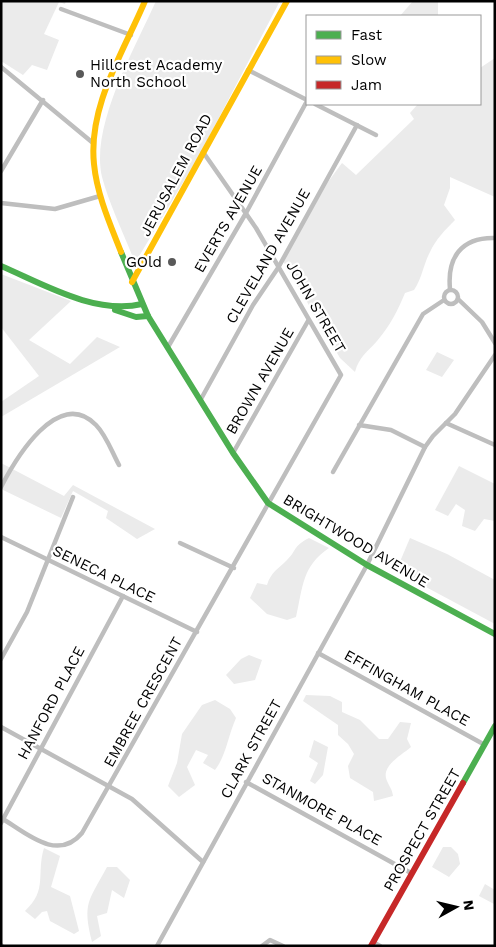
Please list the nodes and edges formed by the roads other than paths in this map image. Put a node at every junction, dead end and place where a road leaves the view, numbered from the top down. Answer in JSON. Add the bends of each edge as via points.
{"nodes":[{"id":1,"x":145,"y":1,"type":"edge"},
{"id":2,"x":287,"y":1,"type":"edge"},
{"id":3,"x":61,"y":9,"type":"dead end"},
{"id":4,"x":132,"y":35,"type":"junction"},
{"id":5,"x":1,"y":67,"type":"edge"},
{"id":6,"x":248,"y":70,"type":"junction"},
{"id":7,"x":43,"y":100,"type":"junction"},
{"id":8,"x":306,"y":100,"type":"edge"},
{"id":9,"x":306,"y":103,"type":"edge"},
{"id":10,"x":317,"y":105,"type":"edge"},
{"id":11,"x":357,"y":125,"type":"junction"},
{"id":12,"x":376,"y":135,"type":"dead end"},
{"id":13,"x":93,"y":143,"type":"junction"},
{"id":14,"x":203,"y":152,"type":"junction"},
{"id":15,"x":1,"y":171,"type":"edge"},
{"id":16,"x":100,"y":196,"type":"junction"},
{"id":17,"x":1,"y":203,"type":"edge"},
{"id":18,"x":246,"y":213,"type":"junction"},
{"id":19,"x":495,"y":238,"type":"edge"},
{"id":20,"x":1,"y":266,"type":"edge"},
{"id":21,"x":278,"y":268,"type":"junction"},
{"id":22,"x":132,"y":282,"type":"junction"},
{"id":23,"x":450,"y":289,"type":"junction"},
{"id":24,"x":458,"y":299,"type":"junction"},
{"id":25,"x":444,"y":300,"type":"junction"},
{"id":26,"x":142,"y":304,"type":"junction"},
{"id":27,"x":105,"y":305,"type":"junction"},
{"id":28,"x":148,"y":316,"type":"junction"},
{"id":29,"x":308,"y":321,"type":"junction"},
{"id":30,"x":495,"y":343,"type":"edge"},
{"id":31,"x":168,"y":347,"type":"junction"},
{"id":32,"x":495,"y":355,"type":"edge"},
{"id":33,"x":341,"y":375,"type":"joint"},
{"id":34,"x":201,"y":399,"type":"junction"},
{"id":35,"x":446,"y":423,"type":"junction"},
{"id":36,"x":359,"y":425,"type":"junction"},
{"id":37,"x":495,"y":445,"type":"edge"},
{"id":38,"x":425,"y":447,"type":"junction"},
{"id":39,"x":233,"y":452,"type":"junction"},
{"id":40,"x":119,"y":465,"type":"dead end"},
{"id":41,"x":333,"y":472,"type":"dead end"},
{"id":42,"x":1,"y":487,"type":"edge"},
{"id":43,"x":73,"y":497,"type":"dead end"},
{"id":44,"x":268,"y":503,"type":"junction"},
{"id":45,"x":1,"y":537,"type":"edge"},
{"id":46,"x":180,"y":543,"type":"dead end"},
{"id":47,"x":49,"y":560,"type":"junction"},
{"id":48,"x":367,"y":565,"type":"junction"},
{"id":49,"x":234,"y":568,"type":"junction"},
{"id":50,"x":123,"y":596,"type":"junction"},
{"id":51,"x":196,"y":632,"type":"junction"},
{"id":52,"x":495,"y":634,"type":"edge"},
{"id":53,"x":318,"y":653,"type":"junction"},
{"id":54,"x":1,"y":659,"type":"edge"},
{"id":55,"x":495,"y":726,"type":"edge"},
{"id":56,"x":1,"y":727,"type":"edge"},
{"id":57,"x":485,"y":745,"type":"junction"},
{"id":58,"x":39,"y":750,"type":"junction"},
{"id":59,"x":246,"y":782,"type":"junction"},
{"id":60,"x":110,"y":787,"type":"junction"},
{"id":61,"x":2,"y":821,"type":"edge"},
{"id":62,"x":204,"y":862,"type":"junction"},
{"id":63,"x":411,"y":873,"type":"junction"},
{"id":64,"x":372,"y":944,"type":"edge"},
{"id":65,"x":157,"y":946,"type":"edge"},
{"id":66,"x":262,"y":946,"type":"edge"},
{"id":67,"x":283,"y":946,"type":"edge"},
{"id":68,"x":380,"y":946,"type":"edge"}],
"edges":[{"from":1,"to":4,"type":"street","name":"BRIGHTWOOD AVENUE"},
{"from":2,"to":6,"type":"street","name":"JERUSALEM ROAD"},
{"from":3,"to":4,"type":"street"},
{"from":4,"to":13,"type":"street","name":"BRIGHTWOOD AVENUE","via":[[101,106]]},
{"from":5,"to":7,"type":"street"},
{"from":6,"to":8,"type":"street"},
{"from":6,"to":14,"type":"street","name":"JERUSALEM ROAD"},
{"from":7,"to":13,"type":"street"},
{"from":7,"to":15,"type":"street"},
{"from":9,"to":18,"type":"street","name":"EVERTS AVENUE"},
{"from":10,"to":11,"type":"street"},
{"from":11,"to":12,"type":"street"},
{"from":11,"to":21,"type":"street","name":"CLEVELAND AVENUE"},
{"from":13,"to":16,"type":"street","name":"BRIGHTWOOD AVENUE"},
{"from":14,"to":18,"type":"street","name":"JOHN STREET"},
{"from":14,"to":22,"type":"street","name":"JERUSALEM ROAD"},
{"from":16,"to":17,"type":"street","via":[[55,209]]},
{"from":16,"to":22,"type":"street","name":"BRIGHTWOOD AVENUE"},
{"from":18,"to":21,"type":"street","name":"JOHN STREET"},
{"from":18,"to":31,"type":"street","name":"EVERTS AVENUE"},
{"from":19,"to":23,"type":"street","via":[[472,242],[457,253],[449,271]]},
{"from":20,"to":27,"type":"street"},
{"from":21,"to":29,"type":"street","name":"JOHN STREET"},
{"from":21,"to":34,"type":"street","name":"CLEVELAND AVENUE","via":[[253,305]]},
{"from":22,"to":26,"type":"street","name":"BRIGHTWOOD AVENUE"},
{"from":23,"to":24,"type":"street","via":[[457,292]]},
{"from":23,"to":25,"type":"street","via":[[444,293]]},
{"from":24,"to":25,"type":"street","via":[[450,304]]},
{"from":24,"to":30,"type":"street","via":[[482,322]]},
{"from":25,"to":36,"type":"street","via":[[423,314]]},
{"from":26,"to":27,"type":"street","via":[[131,309]]},
{"from":26,"to":28,"type":"street","name":"BRIGHTWOOD AVENUE"},
{"from":27,"to":28,"type":"street","via":[[136,317]]},
{"from":28,"to":31,"type":"street","name":"BRIGHTWOOD AVENUE"},
{"from":29,"to":33,"type":"street","name":"JOHN STREET"},
{"from":29,"to":39,"type":"street","name":"BROWN AVENUE"},
{"from":31,"to":34,"type":"street","name":"BRIGHTWOOD AVENUE"},
{"from":32,"to":35,"type":"street","name":"CLARK STREET"},
{"from":33,"to":44,"type":"street","name":"EMBREE CRESCENT"},
{"from":34,"to":39,"type":"street","name":"BRIGHTWOOD AVENUE"},
{"from":35,"to":37,"type":"street"},
{"from":35,"to":38,"type":"street","name":"CLARK STREET"},
{"from":36,"to":38,"type":"street","via":[[391,430]]},
{"from":36,"to":41,"type":"street"},
{"from":38,"to":48,"type":"street","name":"CLARK STREET"},
{"from":39,"to":44,"type":"street","name":"BRIGHTWOOD AVENUE"},
{"from":40,"to":42,"type":"street","via":[[95,424],[80,415],[63,416],[50,422],[28,444]]},
{"from":43,"to":47,"type":"street"},
{"from":44,"to":48,"type":"street","name":"BRIGHTWOOD AVENUE"},
{"from":44,"to":49,"type":"street","name":"EMBREE CRESCENT"},
{"from":45,"to":47,"type":"street","name":"SENECA PLACE"},
{"from":46,"to":49,"type":"street"},
{"from":47,"to":50,"type":"street","name":"SENECA PLACE"},
{"from":47,"to":54,"type":"street","via":[[27,612]]},
{"from":48,"to":52,"type":"street","name":"BRIGHTWOOD AVENUE"},
{"from":48,"to":53,"type":"street","name":"CLARK STREET"},
{"from":49,"to":51,"type":"street","name":"EMBREE CRESCENT"},
{"from":50,"to":51,"type":"street","name":"SENECA PLACE"},
{"from":50,"to":58,"type":"street","name":"HANFORD PLACE"},
{"from":51,"to":60,"type":"street","name":"EMBREE CRESCENT"},
{"from":53,"to":57,"type":"street","name":"EFFINGHAM PLACE"},
{"from":53,"to":59,"type":"street","name":"CLARK STREET"},
{"from":55,"to":57,"type":"street","name":"PROSPECT STREET"},
{"from":56,"to":58,"type":"street"},
{"from":57,"to":63,"type":"street","name":"PROSPECT STREET"},
{"from":58,"to":60,"type":"street"},
{"from":58,"to":61,"type":"street","name":"HANFORD PLACE"},
{"from":59,"to":62,"type":"street","name":"CLARK STREET"},
{"from":59,"to":63,"type":"street","name":"STANMORE PLACE"},
{"from":60,"to":61,"type":"street","name":"EMBREE CRESCENT","via":[[82,833],[67,845],[45,844]]},
{"from":60,"to":62,"type":"street","via":[[139,804]]},
{"from":62,"to":65,"type":"street","name":"CLARK STREET"},
{"from":63,"to":64,"type":"street","name":"PROSPECT STREET"},
{"from":64,"to":68,"type":"street"},
{"from":66,"to":67,"type":"street","via":[[270,940]]}]}
